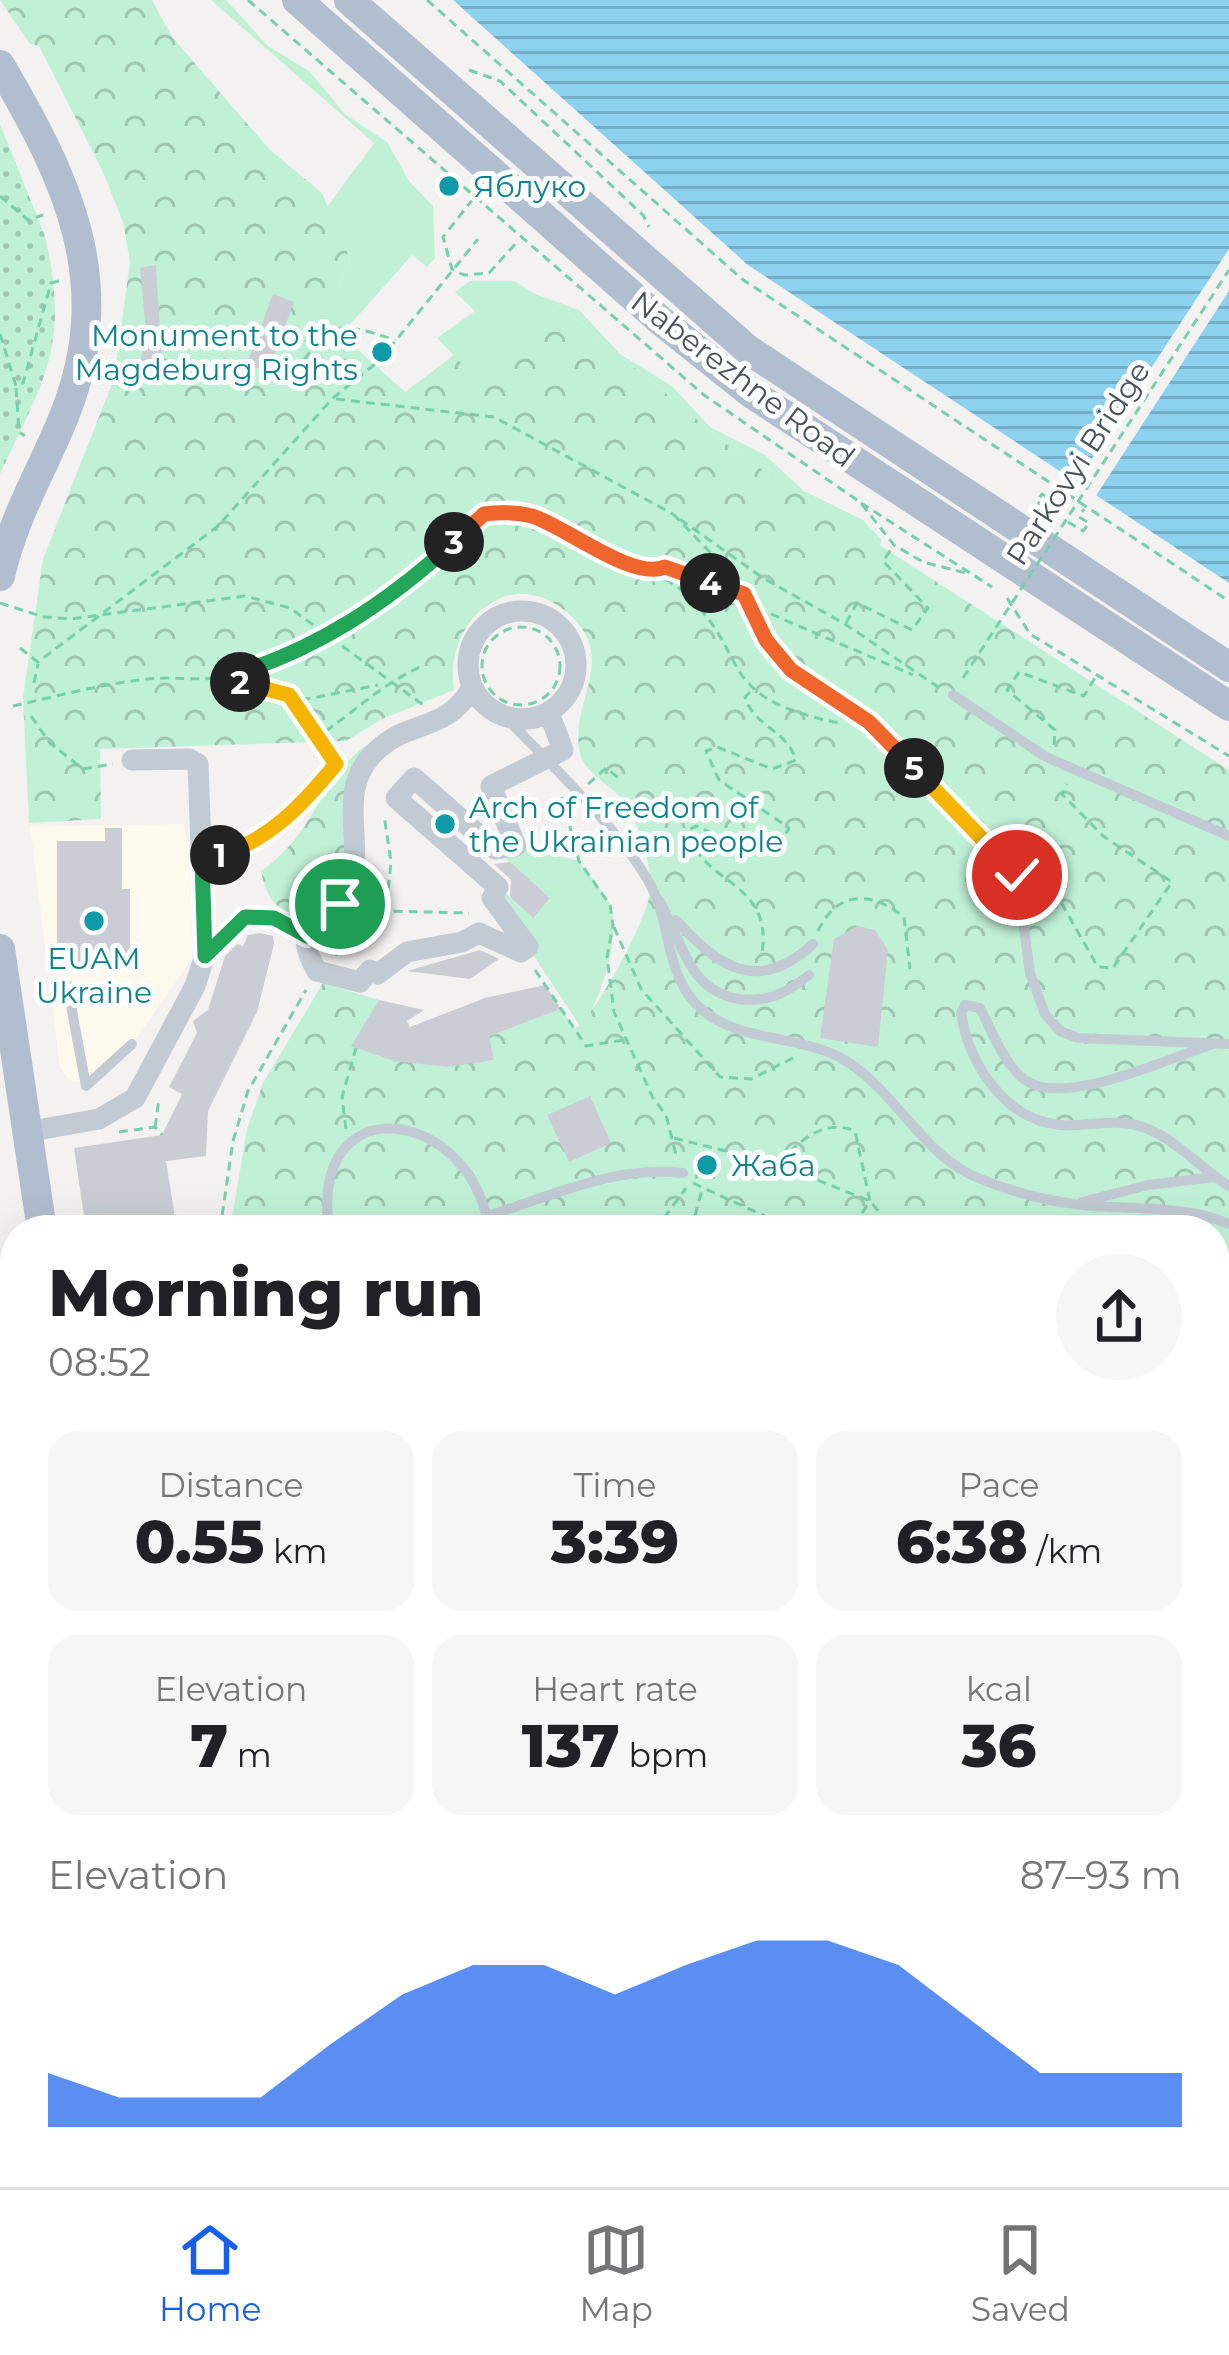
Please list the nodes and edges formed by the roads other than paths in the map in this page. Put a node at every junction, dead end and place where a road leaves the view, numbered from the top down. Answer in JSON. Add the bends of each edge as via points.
{"nodes":[{"id":1,"x":297,"y":0,"type":"edge"},
{"id":2,"x":349,"y":0,"type":"edge"},
{"id":3,"x":0,"y":65,"type":"edge"},
{"id":4,"x":0,"y":576,"type":"edge"},
{"id":5,"x":1229,"y":667,"type":"edge"},
{"id":6,"x":952,"y":694,"type":"road end"},
{"id":7,"x":493,"y":702,"type":"junction"},
{"id":8,"x":1229,"y":706,"type":"edge"},
{"id":9,"x":845,"y":707,"type":"road end"},
{"id":10,"x":545,"y":759,"type":"junction"},
{"id":11,"x":132,"y":760,"type":"road end"},
{"id":12,"x":336,"y":764,"type":"road end"},
{"id":13,"x":1229,"y":838,"type":"edge"},
{"id":14,"x":202,"y":860,"type":"junction"},
{"id":15,"x":659,"y":904,"type":"junction"},
{"id":16,"x":307,"y":936,"type":"junction"},
{"id":17,"x":813,"y":944,"type":"road end"},
{"id":18,"x":0,"y":949,"type":"edge"},
{"id":19,"x":205,"y":956,"type":"junction"},
{"id":20,"x":809,"y":975,"type":"dead end"},
{"id":21,"x":67,"y":984,"type":"dead end"},
{"id":22,"x":132,"y":1044,"type":"dead end"},
{"id":23,"x":1213,"y":1044,"type":"junction"},
{"id":24,"x":1229,"y":1044,"type":"edge"},
{"id":25,"x":26,"y":1132,"type":"junction"},
{"id":26,"x":687,"y":1177,"type":"road end"},
{"id":27,"x":1214,"y":1177,"type":"junction"},
{"id":28,"x":1229,"y":1186,"type":"edge"},
{"id":29,"x":1074,"y":1204,"type":"junction"},
{"id":30,"x":39,"y":1215,"type":"edge"},
{"id":31,"x":329,"y":1215,"type":"edge"},
{"id":32,"x":485,"y":1215,"type":"edge"},
{"id":33,"x":508,"y":1215,"type":"edge"},
{"id":34,"x":1196,"y":1215,"type":"edge"}],
"edges":[{"from":1,"to":8,"type":"main road","name":"Naberezhne Road","via":[[752,393]]},
{"from":2,"to":5,"type":"main road","name":"Naberezhne Road","via":[[747,349]]},
{"from":3,"to":4,"type":"main road","via":[[70,207],[86,264],[89,318],[77,381],[20,508]]},
{"from":6,"to":13,"type":"lane","via":[[1046,757]]},
{"from":7,"to":7,"type":"street","via":[[468,670],[476,636],[504,614],[555,622],[575,651],[563,701],[540,717]]},
{"from":7,"to":10,"type":"lane"},
{"from":7,"to":10,"type":"street","via":[[531,719],[549,713],[563,750]]},
{"from":7,"to":16,"type":"street","via":[[472,688],[457,712],[408,730],[363,767],[351,805],[349,890],[316,917]]},
{"from":9,"to":23,"type":"lane","via":[[869,722],[1017,875],[1030,973],[1060,1031]]},
{"from":10,"to":15,"type":"lane"},
{"from":10,"to":16,"type":"street","via":[[491,786],[516,846],[495,849],[414,778],[396,798],[498,887],[492,898],[527,946],[521,952],[479,933],[406,952],[360,982],[317,971],[305,951]]},
{"from":11,"to":14,"type":"street","via":[[198,764]]},
{"from":12,"to":14,"type":"lane","via":[[292,815],[245,847]]},
{"from":14,"to":19,"type":"street"},
{"from":15,"to":17,"type":"lane","via":[[717,962],[750,973],[782,966]]},
{"from":15,"to":20,"type":"lane","via":[[695,975],[716,995],[771,999]]},
{"from":15,"to":29,"type":"lane","via":[[675,972],[698,1007],[747,1033],[839,1057],[971,1175]]},
{"from":16,"to":19,"type":"street","via":[[254,915]]},
{"from":18,"to":25,"type":"main road"},
{"from":19,"to":25,"type":"street","via":[[135,1098],[99,1119]]},
{"from":21,"to":22,"type":"lane","via":[[86,1086]]},
{"from":23,"to":24,"type":"lane"},
{"from":23,"to":27,"type":"lane","via":[[1072,1090],[1047,1090],[1022,1078],[980,1008],[965,1005],[961,1013],[982,1073],[1024,1114],[1065,1126],[1143,1127]]},
{"from":25,"to":30,"type":"main road"},
{"from":26,"to":33,"type":"lane","via":[[656,1170],[591,1182]]},
{"from":27,"to":28,"type":"lane"},
{"from":27,"to":29,"type":"lane"},
{"from":29,"to":34,"type":"lane"},
{"from":31,"to":32,"type":"lane","via":[[337,1155],[386,1129],[408,1128],[435,1137]]}]}
